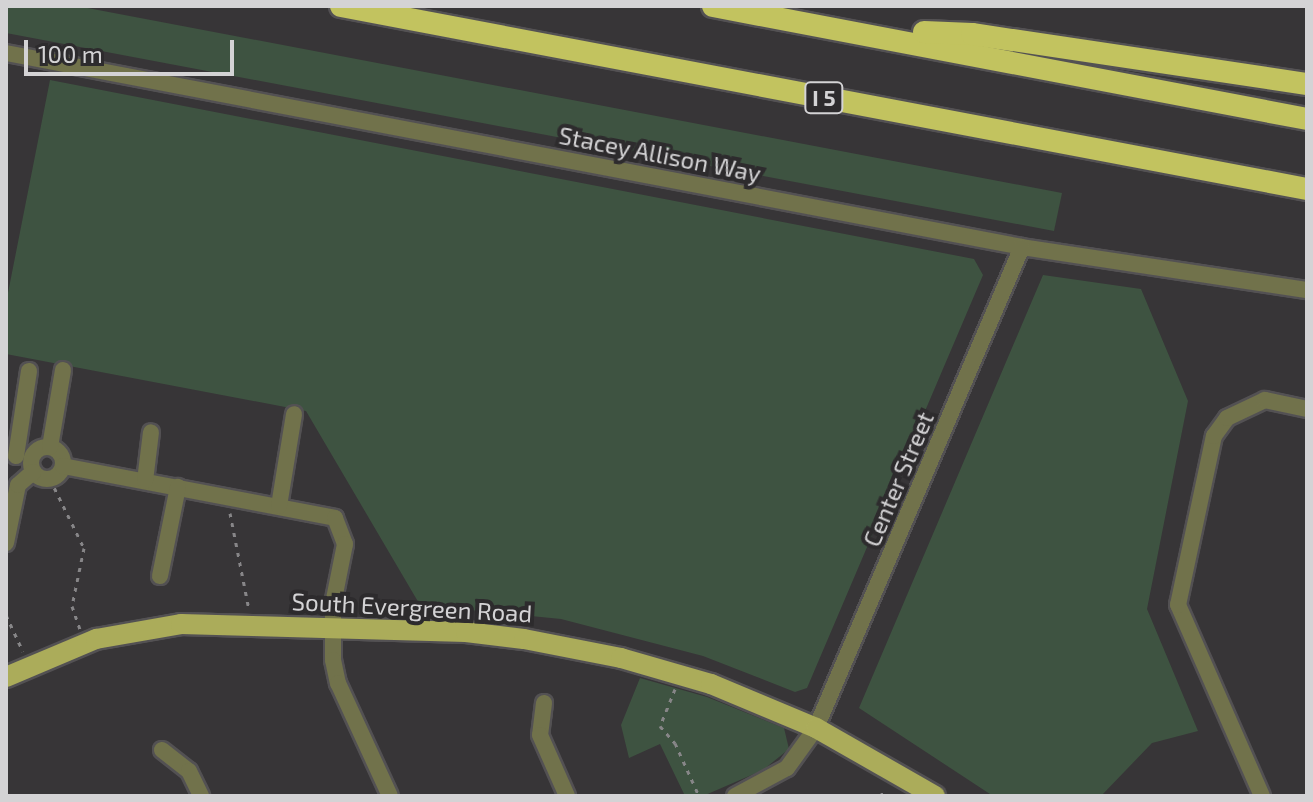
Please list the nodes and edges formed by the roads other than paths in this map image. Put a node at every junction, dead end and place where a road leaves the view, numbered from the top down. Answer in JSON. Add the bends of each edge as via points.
{"nodes":[{"id":1,"x":341,"y":6,"type":"edge"},
{"id":2,"x":713,"y":6,"type":"edge"},
{"id":3,"x":843,"y":28,"type":"junction"},
{"id":4,"x":6,"y":53,"type":"edge"},
{"id":5,"x":1307,"y":84,"type":"edge"},
{"id":6,"x":1307,"y":119,"type":"edge"},
{"id":7,"x":1306,"y":189,"type":"edge"},
{"id":8,"x":1022,"y":247,"type":"junction"},
{"id":9,"x":1307,"y":290,"type":"edge"},
{"id":10,"x":63,"y":370,"type":"dead end"},
{"id":11,"x":29,"y":371,"type":"dead end"},
{"id":12,"x":1307,"y":409,"type":"edge"},
{"id":13,"x":294,"y":414,"type":"dead end"},
{"id":14,"x":151,"y":432,"type":"dead end"},
{"id":15,"x":50,"y":447,"type":"junction"},
{"id":16,"x":21,"y":460,"type":"edge"},
{"id":17,"x":63,"y":466,"type":"junction"},
{"id":18,"x":145,"y":481,"type":"junction"},
{"id":19,"x":178,"y":487,"type":"junction"},
{"id":20,"x":279,"y":506,"type":"junction"},
{"id":21,"x":6,"y":543,"type":"edge"},
{"id":22,"x":160,"y":576,"type":"dead end"},
{"id":23,"x":333,"y":627,"type":"junction"},
{"id":24,"x":6,"y":677,"type":"edge"},
{"id":25,"x":544,"y":703,"type":"dead end"},
{"id":26,"x":816,"y":728,"type":"junction"},
{"id":27,"x":162,"y":750,"type":"dead end"},
{"id":28,"x":201,"y":796,"type":"edge"},
{"id":29,"x":390,"y":796,"type":"edge"},
{"id":30,"x":567,"y":796,"type":"edge"},
{"id":31,"x":735,"y":796,"type":"edge"},
{"id":32,"x":935,"y":796,"type":"edge"},
{"id":33,"x":1262,"y":796,"type":"edge"}],
"edges":[{"from":1,"to":7,"type":"highway","number":"I 5"},
{"from":2,"to":3,"type":"highway"},
{"from":3,"to":5,"type":"highway","via":[[972,34]]},
{"from":3,"to":6,"type":"highway"},
{"from":4,"to":8,"type":"street","name":"Stacey Allison Way"},
{"from":8,"to":9,"type":"street","name":"Stacey Allison Way"},
{"from":8,"to":26,"type":"street","name":"Center Street"},
{"from":10,"to":15,"type":"street"},
{"from":11,"to":16,"type":"street"},
{"from":12,"to":33,"type":"street","via":[[1265,400],[1227,418],[1214,436],[1178,605]]},
{"from":13,"to":20,"type":"street"},
{"from":14,"to":18,"type":"street"},
{"from":15,"to":16,"type":"street"},
{"from":15,"to":17,"type":"street","via":[[58,450]]},
{"from":16,"to":17,"type":"street","via":[[50,479]]},
{"from":16,"to":21,"type":"street"},
{"from":17,"to":18,"type":"street"},
{"from":18,"to":19,"type":"street"},
{"from":19,"to":20,"type":"street"},
{"from":19,"to":22,"type":"street"},
{"from":20,"to":23,"type":"street","via":[[323,513],[341,525],[345,544]]},
{"from":23,"to":24,"type":"main road","name":"South Evergreen Road","via":[[149,627],[85,643]]},
{"from":23,"to":26,"type":"main road","name":"South Evergreen Road","via":[[524,639],[681,675]]},
{"from":23,"to":29,"type":"street","via":[[338,683]]},
{"from":25,"to":30,"type":"street","via":[[540,735]]},
{"from":26,"to":31,"type":"street","name":"Center Street","via":[[787,768]]},
{"from":26,"to":32,"type":"main road","name":"South Evergreen Road"},
{"from":27,"to":28,"type":"street","via":[[189,771]]}]}
